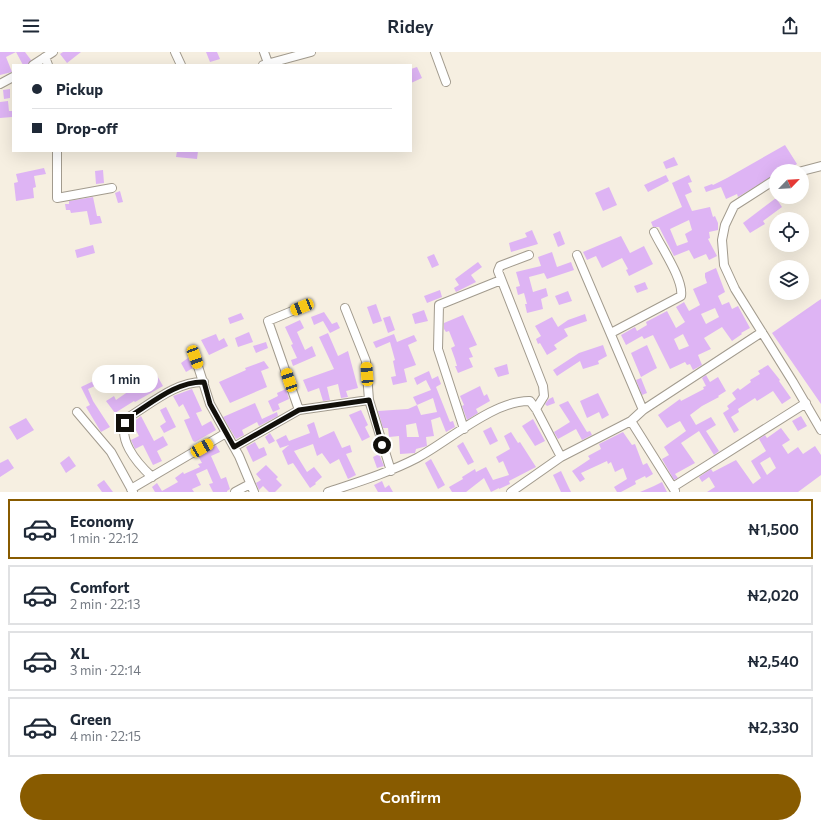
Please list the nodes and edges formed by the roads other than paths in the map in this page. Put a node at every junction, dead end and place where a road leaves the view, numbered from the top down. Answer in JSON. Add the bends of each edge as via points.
{"nodes":[{"id":1,"x":53,"y":52,"type":"edge"},
{"id":2,"x":175,"y":52,"type":"edge"},
{"id":3,"x":264,"y":52,"type":"edge"},
{"id":4,"x":311,"y":52,"type":"edge"},
{"id":5,"x":435,"y":52,"type":"edge"},
{"id":6,"x":46,"y":61,"type":"edge"},
{"id":7,"x":36,"y":64,"type":"edge"},
{"id":8,"x":181,"y":64,"type":"edge"},
{"id":9,"x":266,"y":64,"type":"edge"},
{"id":10,"x":12,"y":78,"type":"edge"},
{"id":11,"x":446,"y":82,"type":"dead end"},
{"id":12,"x":0,"y":84,"type":"edge"},
{"id":13,"x":57,"y":152,"type":"edge"},
{"id":14,"x":821,"y":166,"type":"edge"},
{"id":15,"x":809,"y":169,"type":"edge"},
{"id":16,"x":769,"y":184,"type":"edge"},
{"id":17,"x":112,"y":188,"type":"dead end"},
{"id":18,"x":654,"y":232,"type":"dead end"},
{"id":19,"x":529,"y":255,"type":"dead end"},
{"id":20,"x":577,"y":255,"type":"dead end"},
{"id":21,"x":501,"y":280,"type":"junction"},
{"id":22,"x":302,"y":307,"type":"dead end"},
{"id":23,"x":345,"y":308,"type":"dead end"},
{"id":24,"x":762,"y":332,"type":"junction"},
{"id":25,"x":611,"y":333,"type":"junction"},
{"id":26,"x":195,"y":357,"type":"dead end"},
{"id":27,"x":204,"y":382,"type":"junction"},
{"id":28,"x":369,"y":400,"type":"junction"},
{"id":29,"x":806,"y":403,"type":"junction"},
{"id":30,"x":536,"y":409,"type":"junction"},
{"id":31,"x":299,"y":410,"type":"junction"},
{"id":32,"x":643,"y":410,"type":"junction"},
{"id":33,"x":77,"y":412,"type":"dead end"},
{"id":34,"x":631,"y":421,"type":"junction"},
{"id":35,"x":464,"y":429,"type":"junction"},
{"id":36,"x":821,"y":430,"type":"edge"},
{"id":37,"x":226,"y":433,"type":"junction"},
{"id":38,"x":234,"y":447,"type":"junction"},
{"id":39,"x":562,"y":457,"type":"junction"},
{"id":40,"x":391,"y":471,"type":"junction"},
{"id":41,"x":152,"y":477,"type":"junction"},
{"id":42,"x":250,"y":484,"type":"junction"},
{"id":43,"x":674,"y":490,"type":"edge"},
{"id":44,"x":132,"y":491,"type":"edge"},
{"id":45,"x":235,"y":492,"type":"edge"},
{"id":46,"x":254,"y":492,"type":"edge"},
{"id":47,"x":328,"y":492,"type":"edge"},
{"id":48,"x":511,"y":492,"type":"edge"}],
"edges":[{"from":1,"to":6,"type":"street"},
{"from":2,"to":8,"type":"street"},
{"from":3,"to":9,"type":"street"},
{"from":4,"to":9,"type":"street"},
{"from":5,"to":11,"type":"street"},
{"from":6,"to":7,"type":"street"},
{"from":10,"to":12,"type":"street"},
{"from":13,"to":17,"type":"street","via":[[57,198]]},
{"from":14,"to":15,"type":"street"},
{"from":16,"to":24,"type":"street","via":[[734,206],[725,224],[722,240],[724,265]]},
{"from":18,"to":25,"type":"street","via":[[683,289],[682,296]]},
{"from":19,"to":21,"type":"street","via":[[500,266],[498,271]]},
{"from":20,"to":25,"type":"street"},
{"from":21,"to":30,"type":"street","via":[[543,386],[544,396]]},
{"from":21,"to":35,"type":"street","via":[[439,305],[438,349]]},
{"from":22,"to":31,"type":"street","via":[[268,321]]},
{"from":23,"to":28,"type":"street","via":[[366,361]]},
{"from":24,"to":29,"type":"street"},
{"from":24,"to":32,"type":"street"},
{"from":25,"to":32,"type":"street"},
{"from":26,"to":27,"type":"street"},
{"from":27,"to":37,"type":"street","via":[[210,404]]},
{"from":27,"to":41,"type":"street","via":[[177,387],[129,417],[125,423],[124,435],[129,450]]},
{"from":28,"to":31,"type":"street"},
{"from":28,"to":40,"type":"street"},
{"from":29,"to":36,"type":"street"},
{"from":29,"to":43,"type":"street"},
{"from":30,"to":35,"type":"street","via":[[530,401],[519,401],[500,407]]},
{"from":30,"to":39,"type":"street"},
{"from":31,"to":38,"type":"street"},
{"from":32,"to":34,"type":"street"},
{"from":33,"to":44,"type":"street","via":[[111,452]]},
{"from":34,"to":39,"type":"street"},
{"from":34,"to":43,"type":"street"},
{"from":35,"to":40,"type":"street"},
{"from":37,"to":38,"type":"street"},
{"from":37,"to":41,"type":"street"},
{"from":38,"to":42,"type":"street"},
{"from":39,"to":48,"type":"street"},
{"from":40,"to":47,"type":"street"},
{"from":41,"to":44,"type":"street"},
{"from":42,"to":45,"type":"street"},
{"from":42,"to":46,"type":"street"}]}
